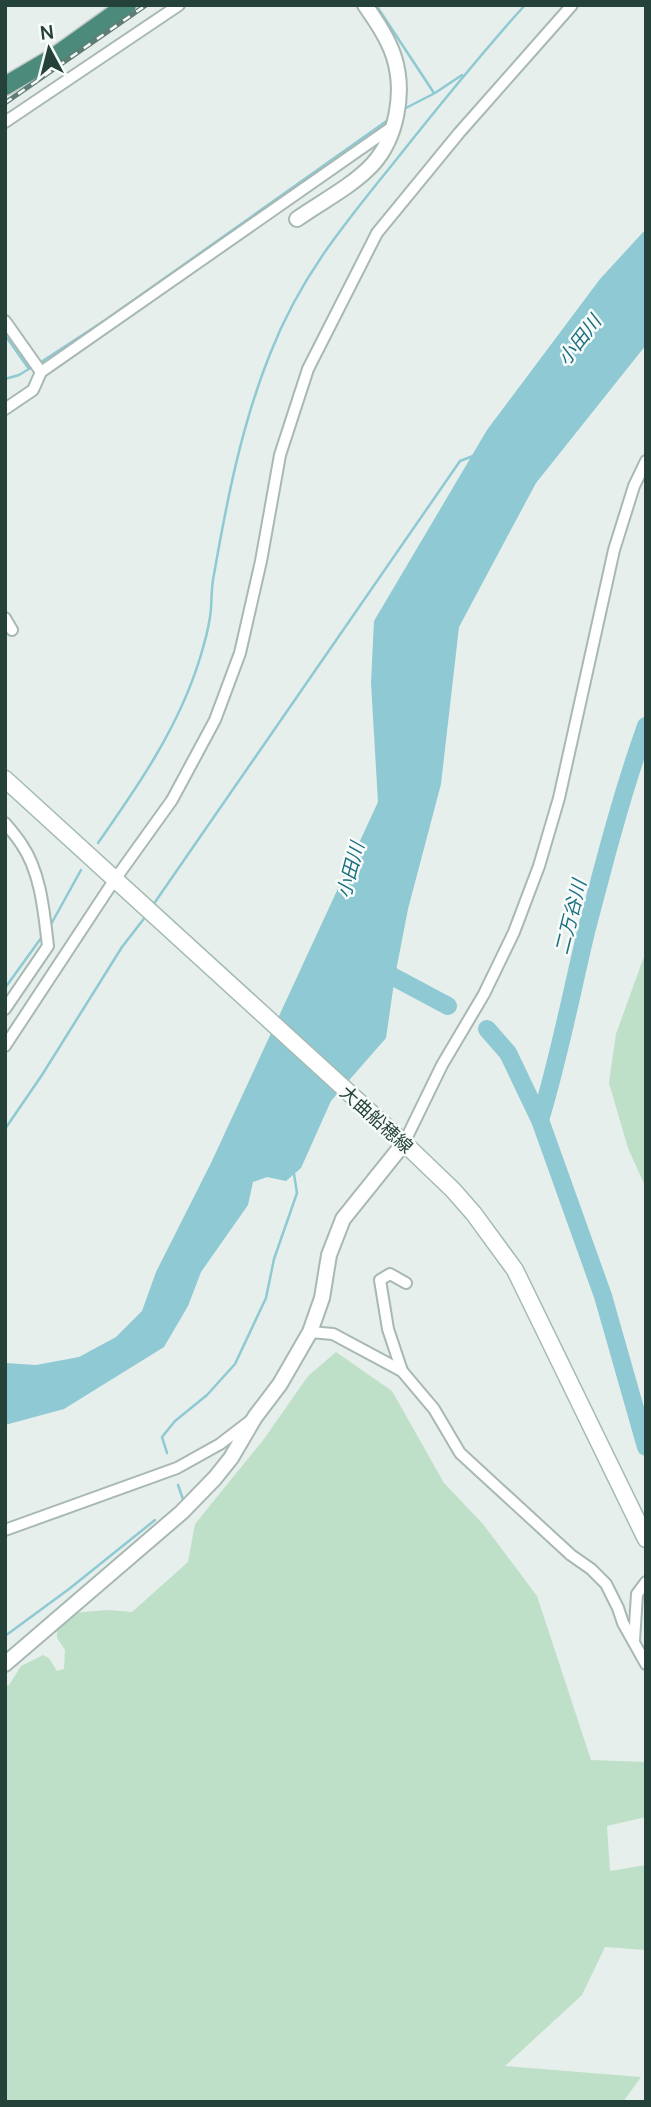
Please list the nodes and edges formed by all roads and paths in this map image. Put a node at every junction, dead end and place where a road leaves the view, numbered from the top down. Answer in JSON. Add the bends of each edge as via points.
{"nodes":[{"id":1,"x":127,"y":5,"type":"edge"},
{"id":2,"x":179,"y":5,"type":"edge"},
{"id":3,"x":365,"y":5,"type":"edge"},
{"id":4,"x":572,"y":5,"type":"edge"},
{"id":5,"x":5,"y":86,"type":"edge"},
{"id":6,"x":5,"y":122,"type":"edge"},
{"id":7,"x":393,"y":124,"type":"junction"},
{"id":8,"x":297,"y":219,"type":"dead end"},
{"id":9,"x":5,"y":321,"type":"edge"},
{"id":10,"x":41,"y":372,"type":"junction"},
{"id":11,"x":5,"y":409,"type":"edge"},
{"id":12,"x":646,"y":461,"type":"edge"},
{"id":13,"x":5,"y":618,"type":"edge"},
{"id":14,"x":12,"y":630,"type":"dead end"},
{"id":15,"x":5,"y":779,"type":"edge"},
{"id":16,"x":5,"y":823,"type":"edge"},
{"id":17,"x":117,"y":881,"type":"junction"},
{"id":18,"x":5,"y":1009,"type":"edge"},
{"id":19,"x":5,"y":1046,"type":"edge"},
{"id":20,"x":399,"y":1139,"type":"junction"},
{"id":21,"x":406,"y":1283,"type":"dead end"},
{"id":22,"x":310,"y":1332,"type":"junction"},
{"id":23,"x":402,"y":1371,"type":"junction"},
{"id":24,"x":255,"y":1417,"type":"junction"},
{"id":25,"x":5,"y":1530,"type":"edge"},
{"id":26,"x":646,"y":1539,"type":"edge"},
{"id":27,"x":646,"y":1582,"type":"edge"},
{"id":28,"x":634,"y":1644,"type":"junction"},
{"id":29,"x":5,"y":1664,"type":"edge"},
{"id":30,"x":646,"y":1664,"type":"edge"}],
"edges":[{"from":1,"to":5,"type":"highway"},
{"from":2,"to":6,"type":"street"},
{"from":3,"to":7,"type":"street","via":[[394,57],[398,107]]},
{"from":4,"to":17,"type":"street","via":[[377,233],[337,308],[308,369],[280,455],[240,653],[219,709],[172,800]]},
{"from":7,"to":8,"type":"street","via":[[372,165]]},
{"from":7,"to":10,"type":"street"},
{"from":9,"to":10,"type":"street"},
{"from":10,"to":11,"type":"street","via":[[33,390]]},
{"from":12,"to":20,"type":"street","via":[[614,550],[559,799],[539,866],[484,994]]},
{"from":13,"to":14,"type":"street"},
{"from":15,"to":17,"type":"main road","name":"大曲船穂線"},
{"from":16,"to":18,"type":"street","via":[[31,862],[48,946]]},
{"from":17,"to":19,"type":"street"},
{"from":17,"to":20,"type":"main road","name":"大曲船穂線"},
{"from":20,"to":22,"type":"street","via":[[342,1219]]},
{"from":20,"to":26,"type":"main road","name":"大曲船穂線","via":[[453,1190],[515,1270]]},
{"from":21,"to":23,"type":"street","via":[[390,1273],[380,1280],[388,1329]]},
{"from":22,"to":23,"type":"street","via":[[333,1334]]},
{"from":22,"to":24,"type":"street"},
{"from":23,"to":28,"type":"street","via":[[434,1409],[460,1453],[606,1584]]},
{"from":24,"to":25,"type":"street","via":[[177,1468]]},
{"from":24,"to":29,"type":"street","via":[[231,1458],[182,1513]]},
{"from":27,"to":28,"type":"street","via":[[637,1594]]},
{"from":28,"to":30,"type":"street"}]}
